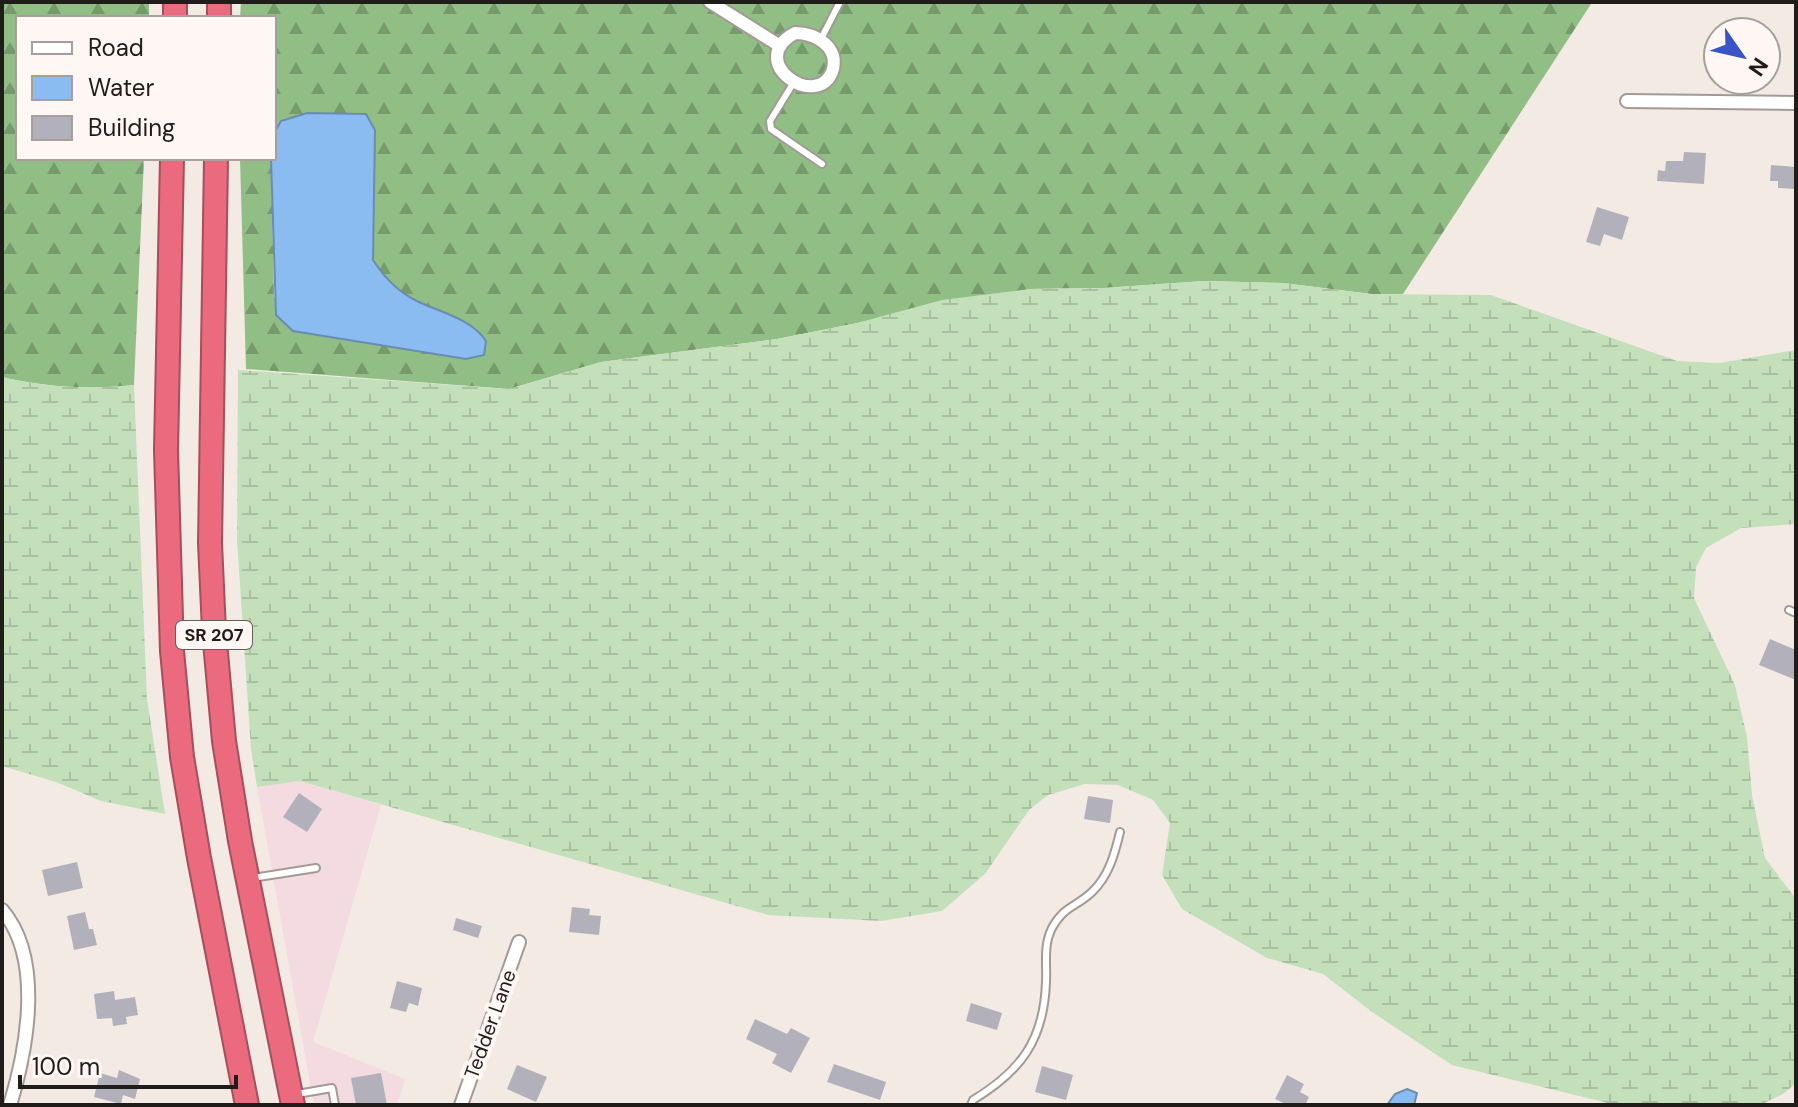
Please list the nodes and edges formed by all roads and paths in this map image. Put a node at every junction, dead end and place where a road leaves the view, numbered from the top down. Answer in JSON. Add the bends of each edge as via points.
{"nodes":[{"id":1,"x":710,"y":2,"type":"edge"},
{"id":2,"x":840,"y":2,"type":"edge"},
{"id":3,"x":821,"y":39,"type":"junction"},
{"id":4,"x":780,"y":46,"type":"junction"},
{"id":5,"x":794,"y":82,"type":"junction"},
{"id":6,"x":1627,"y":101,"type":"dead end"},
{"id":7,"x":1796,"y":103,"type":"edge"},
{"id":8,"x":172,"y":160,"type":"edge"},
{"id":9,"x":216,"y":160,"type":"edge"},
{"id":10,"x":822,"y":164,"type":"dead end"},
{"id":11,"x":1120,"y":832,"type":"dead end"},
{"id":12,"x":316,"y":868,"type":"dead end"},
{"id":13,"x":248,"y":879,"type":"junction"},
{"id":14,"x":2,"y":910,"type":"edge"},
{"id":15,"x":519,"y":942,"type":"dead end"},
{"id":16,"x":292,"y":1100,"type":"edge"},
{"id":17,"x":10,"y":1105,"type":"edge"},
{"id":18,"x":247,"y":1105,"type":"edge"},
{"id":19,"x":335,"y":1105,"type":"edge"},
{"id":20,"x":461,"y":1105,"type":"edge"},
{"id":21,"x":971,"y":1105,"type":"edge"}],
"edges":[{"from":1,"to":4,"type":"street"},
{"from":2,"to":3,"type":"lane"},
{"from":3,"to":4,"type":"street","via":[[795,33]]},
{"from":3,"to":5,"type":"street","via":[[831,50],[831,75],[809,86]]},
{"from":4,"to":5,"type":"street","via":[[778,63]]},
{"from":5,"to":10,"type":"lane","via":[[770,121],[771,129]]},
{"from":6,"to":7,"type":"street"},
{"from":8,"to":18,"type":"highway","number":"SR 207","via":[[166,450],[172,651],[182,757]]},
{"from":9,"to":13,"type":"highway","number":"SR 207","via":[[211,557],[224,741]]},
{"from":11,"to":21,"type":"lane","via":[[1099,884],[1061,914],[1051,931],[1042,1021],[1024,1058]]},
{"from":12,"to":13,"type":"lane"},
{"from":13,"to":16,"type":"highway","number":"SR 207"},
{"from":14,"to":17,"type":"street","via":[[15,932],[27,976],[25,1039]]},
{"from":15,"to":20,"type":"street","name":"Tedder Lane"},
{"from":16,"to":19,"type":"lane","via":[[332,1088]]}]}
